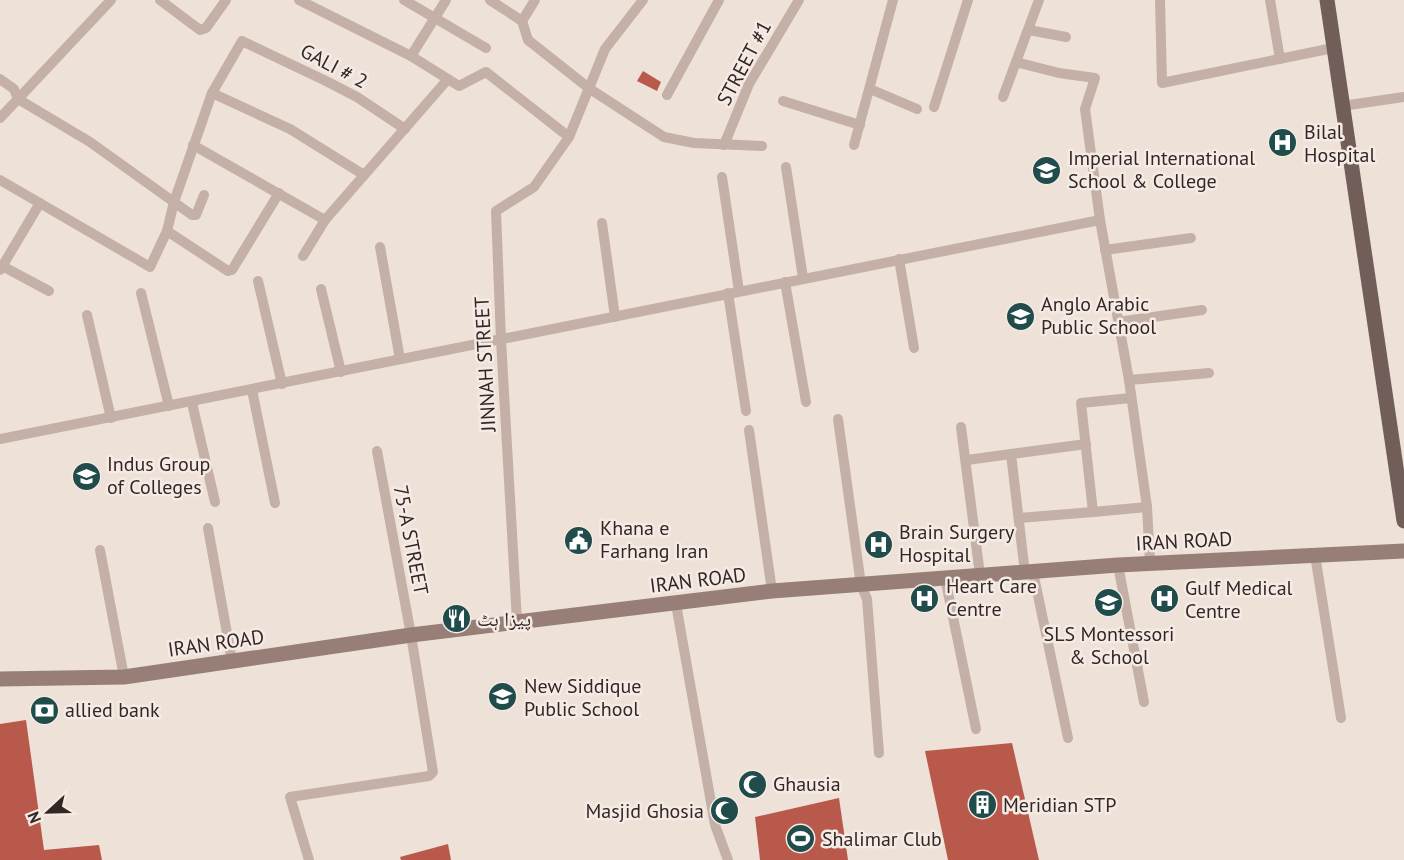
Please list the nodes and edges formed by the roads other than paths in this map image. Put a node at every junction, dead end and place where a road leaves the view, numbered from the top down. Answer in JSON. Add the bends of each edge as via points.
{"nodes":[{"id":1,"x":111,"y":0,"type":"edge"},
{"id":2,"x":160,"y":0,"type":"edge"},
{"id":3,"x":226,"y":0,"type":"edge"},
{"id":4,"x":299,"y":0,"type":"edge"},
{"id":5,"x":404,"y":0,"type":"edge"},
{"id":6,"x":446,"y":0,"type":"edge"},
{"id":7,"x":490,"y":0,"type":"edge"},
{"id":8,"x":535,"y":0,"type":"edge"},
{"id":9,"x":642,"y":0,"type":"edge"},
{"id":10,"x":719,"y":0,"type":"edge"},
{"id":11,"x":799,"y":0,"type":"edge"},
{"id":12,"x":892,"y":0,"type":"edge"},
{"id":13,"x":968,"y":0,"type":"edge"},
{"id":14,"x":1039,"y":0,"type":"edge"},
{"id":15,"x":1160,"y":0,"type":"edge"},
{"id":16,"x":1270,"y":0,"type":"edge"},
{"id":17,"x":1327,"y":0,"type":"edge"},
{"id":18,"x":434,"y":18,"type":"junction"},
{"id":19,"x":522,"y":21,"type":"junction"},
{"id":20,"x":1029,"y":30,"type":"junction"},
{"id":21,"x":1066,"y":37,"type":"dead end"},
{"id":22,"x":486,"y":48,"type":"dead end"},
{"id":23,"x":1333,"y":48,"type":"junction"},
{"id":24,"x":411,"y":56,"type":"junction"},
{"id":25,"x":1281,"y":58,"type":"junction"},
{"id":26,"x":1016,"y":62,"type":"junction"},
{"id":27,"x":0,"y":79,"type":"edge"},
{"id":28,"x":448,"y":79,"type":"junction"},
{"id":29,"x":590,"y":89,"type":"junction"},
{"id":30,"x":870,"y":89,"type":"junction"},
{"id":31,"x":212,"y":93,"type":"junction"},
{"id":32,"x":668,"y":95,"type":"dead end"},
{"id":33,"x":1003,"y":97,"type":"dead end"},
{"id":34,"x":1404,"y":97,"type":"edge"},
{"id":35,"x":18,"y":99,"type":"junction"},
{"id":36,"x":783,"y":101,"type":"dead end"},
{"id":37,"x":1342,"y":106,"type":"junction"},
{"id":38,"x":934,"y":107,"type":"dead end"},
{"id":39,"x":917,"y":109,"type":"dead end"},
{"id":40,"x":0,"y":118,"type":"edge"},
{"id":41,"x":860,"y":125,"type":"junction"},
{"id":42,"x":405,"y":129,"type":"junction"},
{"id":43,"x":569,"y":137,"type":"junction"},
{"id":44,"x":193,"y":145,"type":"junction"},
{"id":45,"x":724,"y":145,"type":"junction"},
{"id":46,"x":854,"y":145,"type":"dead end"},
{"id":47,"x":762,"y":146,"type":"dead end"},
{"id":48,"x":786,"y":167,"type":"dead end"},
{"id":49,"x":364,"y":175,"type":"junction"},
{"id":50,"x":722,"y":177,"type":"dead end"},
{"id":51,"x":0,"y":180,"type":"edge"},
{"id":52,"x":279,"y":194,"type":"junction"},
{"id":53,"x":204,"y":195,"type":"dead end"},
{"id":54,"x":174,"y":202,"type":"junction"},
{"id":55,"x":40,"y":203,"type":"junction"},
{"id":56,"x":325,"y":220,"type":"junction"},
{"id":57,"x":1100,"y":220,"type":"junction"},
{"id":58,"x":602,"y":223,"type":"dead end"},
{"id":59,"x":167,"y":231,"type":"junction"},
{"id":60,"x":1191,"y":238,"type":"dead end"},
{"id":61,"x":380,"y":247,"type":"dead end"},
{"id":62,"x":1105,"y":250,"type":"junction"},
{"id":63,"x":303,"y":256,"type":"dead end"},
{"id":64,"x":899,"y":260,"type":"junction"},
{"id":65,"x":1,"y":268,"type":"edge"},
{"id":66,"x":803,"y":278,"type":"junction"},
{"id":67,"x":258,"y":281,"type":"dead end"},
{"id":68,"x":785,"y":282,"type":"junction"},
{"id":69,"x":321,"y":289,"type":"dead end"},
{"id":70,"x":49,"y":291,"type":"dead end"},
{"id":71,"x":733,"y":292,"type":"junction"},
{"id":72,"x":141,"y":293,"type":"dead end"},
{"id":73,"x":1202,"y":310,"type":"dead end"},
{"id":74,"x":87,"y":315,"type":"dead end"},
{"id":75,"x":615,"y":316,"type":"junction"},
{"id":76,"x":1118,"y":322,"type":"junction"},
{"id":77,"x":501,"y":340,"type":"junction"},
{"id":78,"x":914,"y":348,"type":"dead end"},
{"id":79,"x":400,"y":359,"type":"junction"},
{"id":80,"x":341,"y":372,"type":"junction"},
{"id":81,"x":1209,"y":373,"type":"dead end"},
{"id":82,"x":1129,"y":380,"type":"junction"},
{"id":83,"x":282,"y":384,"type":"junction"},
{"id":84,"x":252,"y":390,"type":"junction"},
{"id":85,"x":1131,"y":398,"type":"junction"},
{"id":86,"x":192,"y":402,"type":"junction"},
{"id":87,"x":806,"y":402,"type":"dead end"},
{"id":88,"x":169,"y":406,"type":"junction"},
{"id":89,"x":746,"y":411,"type":"dead end"},
{"id":90,"x":111,"y":417,"type":"junction"},
{"id":91,"x":838,"y":420,"type":"dead end"},
{"id":92,"x":961,"y":427,"type":"dead end"},
{"id":93,"x":749,"y":430,"type":"dead end"},
{"id":94,"x":0,"y":439,"type":"edge"},
{"id":95,"x":1086,"y":444,"type":"junction"},
{"id":96,"x":377,"y":452,"type":"dead end"},
{"id":97,"x":1011,"y":454,"type":"junction"},
{"id":98,"x":967,"y":460,"type":"junction"},
{"id":99,"x":215,"y":502,"type":"dead end"},
{"id":100,"x":275,"y":503,"type":"dead end"},
{"id":101,"x":1147,"y":507,"type":"junction"},
{"id":102,"x":1093,"y":512,"type":"junction"},
{"id":103,"x":1019,"y":518,"type":"junction"},
{"id":104,"x":1404,"y":521,"type":"edge"},
{"id":105,"x":208,"y":528,"type":"dead end"},
{"id":106,"x":100,"y":550,"type":"dead end"},
{"id":107,"x":1404,"y":550,"type":"edge"},
{"id":108,"x":1315,"y":555,"type":"junction"},
{"id":109,"x":1150,"y":564,"type":"junction"},
{"id":110,"x":1118,"y":565,"type":"junction"},
{"id":111,"x":1029,"y":573,"type":"junction"},
{"id":112,"x":980,"y":576,"type":"junction"},
{"id":113,"x":945,"y":578,"type":"junction"},
{"id":114,"x":861,"y":585,"type":"junction"},
{"id":115,"x":772,"y":591,"type":"junction"},
{"id":116,"x":676,"y":604,"type":"junction"},
{"id":117,"x":517,"y":621,"type":"junction"},
{"id":118,"x":411,"y":635,"type":"junction"},
{"id":119,"x":232,"y":661,"type":"junction"},
{"id":120,"x":124,"y":676,"type":"junction"},
{"id":121,"x":0,"y":679,"type":"edge"},
{"id":122,"x":1144,"y":702,"type":"dead end"},
{"id":123,"x":1341,"y":718,"type":"dead end"},
{"id":124,"x":976,"y":729,"type":"dead end"},
{"id":125,"x":1068,"y":738,"type":"dead end"},
{"id":126,"x":879,"y":753,"type":"dead end"},
{"id":127,"x":309,"y":860,"type":"edge"},
{"id":128,"x":728,"y":860,"type":"edge"}],
"edges":[{"from":1,"to":35,"type":"street"},
{"from":2,"to":3,"type":"street","via":[[200,30],[206,28]]},
{"from":4,"to":24,"type":"street"},
{"from":5,"to":18,"type":"street"},
{"from":6,"to":18,"type":"street"},
{"from":7,"to":19,"type":"street"},
{"from":8,"to":19,"type":"street"},
{"from":9,"to":29,"type":"street","via":[[605,49]]},
{"from":10,"to":32,"type":"street"},
{"from":11,"to":45,"type":"street","name":"STREET #1","via":[[749,84]]},
{"from":12,"to":30,"type":"street"},
{"from":13,"to":38,"type":"street"},
{"from":14,"to":20,"type":"street"},
{"from":15,"to":25,"type":"street","via":[[1162,83]]},
{"from":16,"to":25,"type":"street"},
{"from":17,"to":23,"type":"main road"},
{"from":18,"to":22,"type":"street"},
{"from":18,"to":24,"type":"street"},
{"from":19,"to":29,"type":"street","via":[[528,40]]},
{"from":20,"to":21,"type":"street"},
{"from":20,"to":26,"type":"street"},
{"from":23,"to":25,"type":"street"},
{"from":23,"to":37,"type":"main road"},
{"from":24,"to":28,"type":"street"},
{"from":26,"to":33,"type":"street"},
{"from":26,"to":57,"type":"street","via":[[1095,78],[1084,109]]},
{"from":27,"to":35,"type":"street","via":[[14,89]]},
{"from":28,"to":42,"type":"street"},
{"from":28,"to":43,"type":"street","via":[[459,86],[486,72]]},
{"from":29,"to":43,"type":"street"},
{"from":29,"to":45,"type":"street","via":[[664,137]]},
{"from":30,"to":39,"type":"street"},
{"from":30,"to":41,"type":"street"},
{"from":31,"to":42,"type":"street","name":"GALI # 2","via":[[242,41],[326,81]]},
{"from":31,"to":44,"type":"street"},
{"from":31,"to":49,"type":"street","via":[[290,129]]},
{"from":34,"to":37,"type":"street"},
{"from":35,"to":40,"type":"street"},
{"from":35,"to":54,"type":"street","via":[[90,142]]},
{"from":36,"to":41,"type":"street"},
{"from":37,"to":104,"type":"main road"},
{"from":41,"to":46,"type":"street"},
{"from":42,"to":49,"type":"street"},
{"from":43,"to":77,"type":"street","name":"JINNAH STREET","via":[[534,188],[496,211]]},
{"from":44,"to":52,"type":"street"},
{"from":44,"to":54,"type":"street"},
{"from":45,"to":47,"type":"street"},
{"from":48,"to":66,"type":"street"},
{"from":49,"to":56,"type":"street"},
{"from":50,"to":71,"type":"street"},
{"from":51,"to":55,"type":"street"},
{"from":52,"to":56,"type":"street"},
{"from":52,"to":59,"type":"street","via":[[232,270]]},
{"from":53,"to":54,"type":"street","via":[[195,215]]},
{"from":54,"to":59,"type":"street"},
{"from":55,"to":59,"type":"street","via":[[150,267]]},
{"from":55,"to":65,"type":"street"},
{"from":56,"to":63,"type":"street"},
{"from":57,"to":62,"type":"street"},
{"from":57,"to":64,"type":"street"},
{"from":58,"to":75,"type":"street"},
{"from":60,"to":62,"type":"street"},
{"from":61,"to":79,"type":"street"},
{"from":62,"to":76,"type":"street"},
{"from":64,"to":66,"type":"street"},
{"from":64,"to":78,"type":"street"},
{"from":65,"to":70,"type":"street"},
{"from":66,"to":68,"type":"street"},
{"from":67,"to":83,"type":"street"},
{"from":68,"to":71,"type":"street"},
{"from":68,"to":87,"type":"street"},
{"from":69,"to":80,"type":"street"},
{"from":71,"to":75,"type":"street"},
{"from":71,"to":89,"type":"street"},
{"from":72,"to":88,"type":"street"},
{"from":73,"to":76,"type":"street"},
{"from":74,"to":90,"type":"street"},
{"from":75,"to":77,"type":"street"},
{"from":76,"to":82,"type":"street"},
{"from":77,"to":79,"type":"street"},
{"from":77,"to":117,"type":"street","name":"JINNAH STREET"},
{"from":79,"to":80,"type":"street"},
{"from":80,"to":83,"type":"street"},
{"from":81,"to":82,"type":"street"},
{"from":82,"to":85,"type":"street"},
{"from":83,"to":84,"type":"street"},
{"from":84,"to":86,"type":"street"},
{"from":84,"to":100,"type":"street"},
{"from":85,"to":95,"type":"street","via":[[1081,403]]},
{"from":85,"to":101,"type":"street"},
{"from":86,"to":88,"type":"street"},
{"from":86,"to":99,"type":"street"},
{"from":88,"to":90,"type":"street"},
{"from":90,"to":94,"type":"street"},
{"from":91,"to":114,"type":"street"},
{"from":92,"to":98,"type":"street"},
{"from":93,"to":115,"type":"street"},
{"from":95,"to":97,"type":"street"},
{"from":95,"to":102,"type":"street"},
{"from":96,"to":118,"type":"street","name":"75-A STREET"},
{"from":97,"to":98,"type":"street"},
{"from":97,"to":103,"type":"street"},
{"from":98,"to":112,"type":"street"},
{"from":101,"to":102,"type":"street"},
{"from":101,"to":109,"type":"street"},
{"from":102,"to":103,"type":"street"},
{"from":103,"to":111,"type":"street"},
{"from":105,"to":119,"type":"street"},
{"from":106,"to":120,"type":"street"},
{"from":107,"to":108,"type":"main road","name":"IRAN ROAD"},
{"from":108,"to":109,"type":"main road","name":"IRAN ROAD"},
{"from":108,"to":123,"type":"street"},
{"from":109,"to":110,"type":"main road","name":"IRAN ROAD"},
{"from":110,"to":111,"type":"main road","name":"IRAN ROAD"},
{"from":110,"to":122,"type":"street"},
{"from":111,"to":112,"type":"main road","name":"IRAN ROAD"},
{"from":111,"to":125,"type":"street"},
{"from":112,"to":113,"type":"main road","name":"IRAN ROAD"},
{"from":113,"to":114,"type":"main road","name":"IRAN ROAD"},
{"from":113,"to":124,"type":"street"},
{"from":114,"to":115,"type":"main road","name":"IRAN ROAD"},
{"from":114,"to":126,"type":"street","via":[[867,599]]},
{"from":115,"to":116,"type":"main road","name":"IRAN ROAD"},
{"from":116,"to":117,"type":"main road","name":"IRAN ROAD"},
{"from":116,"to":128,"type":"street","via":[[715,825]]},
{"from":117,"to":118,"type":"main road","name":"IRAN ROAD"},
{"from":118,"to":119,"type":"main road","name":"IRAN ROAD"},
{"from":118,"to":127,"type":"street","name":"75-A STREET","via":[[433,772],[429,776],[290,797]]},
{"from":119,"to":120,"type":"main road","name":"IRAN ROAD"},
{"from":120,"to":121,"type":"main road","name":"IRAN ROAD"}]}
